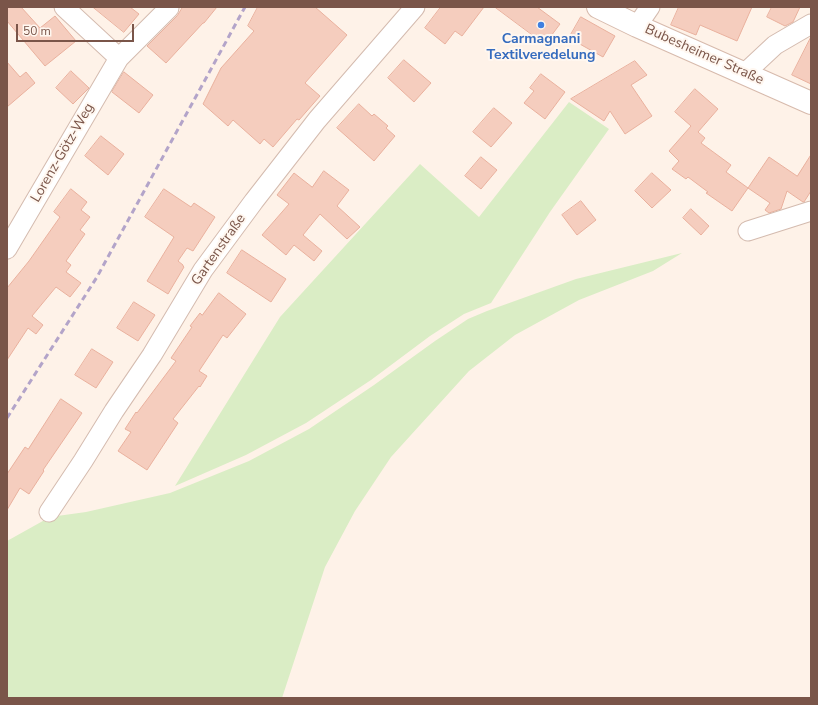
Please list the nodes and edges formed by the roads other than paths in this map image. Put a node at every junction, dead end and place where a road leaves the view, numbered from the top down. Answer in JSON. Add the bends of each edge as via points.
{"nodes":[{"id":1,"x":64,"y":7,"type":"edge"},
{"id":2,"x":415,"y":7,"type":"edge"},
{"id":3,"x":598,"y":7,"type":"edge"},
{"id":4,"x":650,"y":7,"type":"edge"},
{"id":5,"x":169,"y":8,"type":"edge"},
{"id":6,"x":811,"y":24,"type":"edge"},
{"id":7,"x":637,"y":26,"type":"junction"},
{"id":8,"x":119,"y":58,"type":"junction"},
{"id":9,"x":745,"y":73,"type":"junction"},
{"id":10,"x":811,"y":103,"type":"edge"},
{"id":11,"x":811,"y":211,"type":"edge"},
{"id":12,"x":748,"y":231,"type":"dead end"},
{"id":13,"x":7,"y":249,"type":"edge"},
{"id":14,"x":49,"y":512,"type":"dead end"}],
"edges":[{"from":1,"to":8,"type":"street"},
{"from":2,"to":14,"type":"street","name":"Gartenstraße","via":[[317,120],[203,270],[152,355]]},
{"from":3,"to":7,"type":"street","name":"Bubesheimer Straße"},
{"from":4,"to":7,"type":"street"},
{"from":5,"to":8,"type":"street","name":"Lorenz-Götz-Weg"},
{"from":6,"to":9,"type":"street","via":[[775,45]]},
{"from":7,"to":9,"type":"street","name":"Bubesheimer Straße"},
{"from":8,"to":13,"type":"street","name":"Lorenz-Götz-Weg"},
{"from":9,"to":10,"type":"street","name":"Bubesheimer Straße"},
{"from":11,"to":12,"type":"street"}]}
